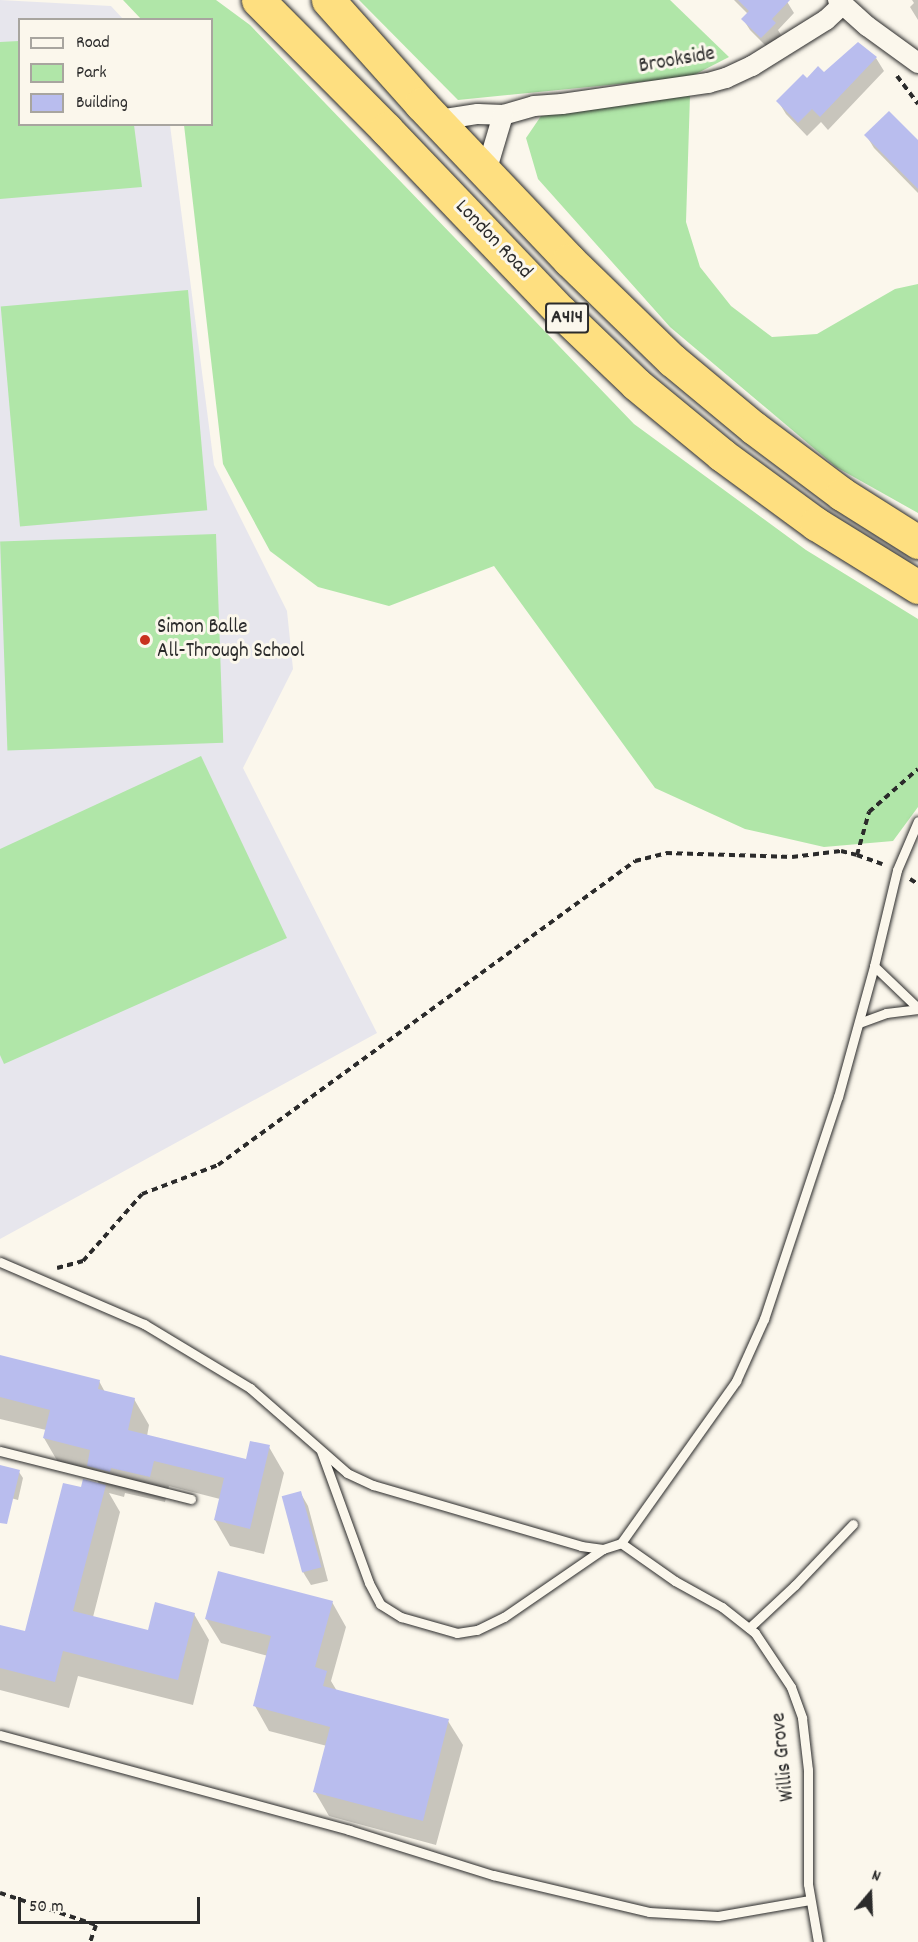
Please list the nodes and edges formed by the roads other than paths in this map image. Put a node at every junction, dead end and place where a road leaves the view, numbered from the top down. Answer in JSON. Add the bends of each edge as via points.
{"nodes":[{"id":1,"x":258,"y":0,"type":"edge"},
{"id":2,"x":328,"y":0,"type":"edge"},
{"id":3,"x":840,"y":3,"type":"edge"},
{"id":4,"x":918,"y":63,"type":"edge"},
{"id":5,"x":503,"y":115,"type":"junction"},
{"id":6,"x":439,"y":120,"type":"junction"},
{"id":7,"x":486,"y":172,"type":"junction"},
{"id":8,"x":918,"y":542,"type":"edge"},
{"id":9,"x":918,"y":587,"type":"edge"},
{"id":10,"x":918,"y":821,"type":"edge"},
{"id":11,"x":874,"y":966,"type":"junction"},
{"id":12,"x":918,"y":1009,"type":"edge"},
{"id":13,"x":859,"y":1023,"type":"junction"},
{"id":14,"x":0,"y":1262,"type":"edge"},
{"id":15,"x":0,"y":1451,"type":"edge"},
{"id":16,"x":321,"y":1451,"type":"junction"},
{"id":17,"x":191,"y":1499,"type":"dead end"},
{"id":18,"x":853,"y":1524,"type":"dead end"},
{"id":19,"x":621,"y":1543,"type":"junction"},
{"id":20,"x":603,"y":1549,"type":"junction"},
{"id":21,"x":749,"y":1628,"type":"junction"},
{"id":22,"x":0,"y":1736,"type":"edge"},
{"id":23,"x":810,"y":1900,"type":"junction"},
{"id":24,"x":818,"y":1942,"type":"edge"}],
"edges":[{"from":1,"to":9,"type":"highway","name":"London Road","number":"A414","via":[[636,384],[722,455],[816,524]]},
{"from":2,"to":6,"type":"highway","name":"London Road","number":"A414"},
{"from":3,"to":4,"type":"street","name":"Brookside"},
{"from":3,"to":5,"type":"street","name":"Brookside","via":[[826,20],[726,78],[534,106]]},
{"from":5,"to":6,"type":"street","name":"Brookside"},
{"from":5,"to":7,"type":"street"},
{"from":6,"to":7,"type":"highway","name":"London Road","number":"A414"},
{"from":7,"to":8,"type":"highway","name":"London Road","number":"A414","via":[[568,260],[672,360],[833,487]]},
{"from":10,"to":11,"type":"lane","via":[[897,870]]},
{"from":11,"to":12,"type":"lane"},
{"from":11,"to":13,"type":"lane"},
{"from":12,"to":13,"type":"lane","via":[[886,1012]]},
{"from":13,"to":19,"type":"lane","via":[[760,1329],[736,1381]]},
{"from":14,"to":16,"type":"lane","via":[[144,1324],[250,1388]]},
{"from":15,"to":17,"type":"lane"},
{"from":16,"to":20,"type":"lane","via":[[347,1473],[373,1485],[581,1546]]},
{"from":16,"to":20,"type":"lane","via":[[369,1583],[380,1604],[401,1617],[457,1633],[477,1630],[504,1617]]},
{"from":18,"to":21,"type":"lane"},
{"from":19,"to":20,"type":"lane"},
{"from":19,"to":21,"type":"lane","name":"Willis Grove"},
{"from":21,"to":23,"type":"lane","name":"Willis Grove","via":[[791,1687],[802,1718],[808,1770]]},
{"from":22,"to":23,"type":"lane","via":[[349,1830],[493,1875],[649,1912],[718,1916]]},
{"from":23,"to":24,"type":"lane","name":"Willis Grove"}]}
